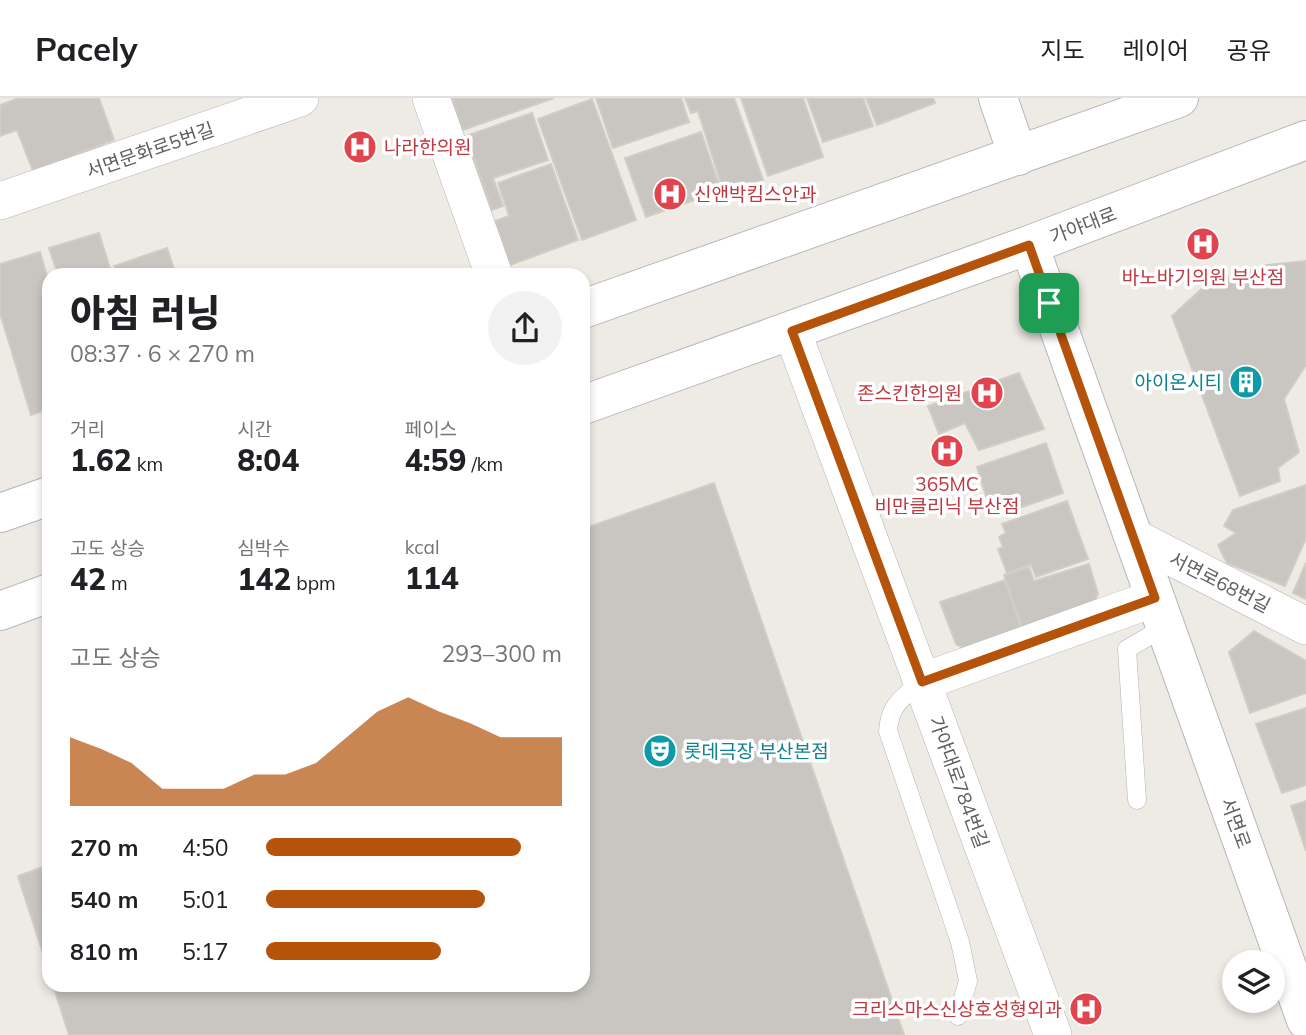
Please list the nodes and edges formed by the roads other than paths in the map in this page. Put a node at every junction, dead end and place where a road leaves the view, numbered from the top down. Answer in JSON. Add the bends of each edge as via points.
{"nodes":[{"id":1,"x":300,"y":98,"type":"edge"},
{"id":2,"x":430,"y":98,"type":"edge"},
{"id":3,"x":998,"y":98,"type":"edge"},
{"id":4,"x":1179,"y":98,"type":"edge"},
{"id":5,"x":1306,"y":140,"type":"edge"},
{"id":6,"x":1018,"y":156,"type":"junction"},
{"id":7,"x":0,"y":201,"type":"edge"},
{"id":8,"x":1029,"y":245,"type":"junction"},
{"id":9,"x":491,"y":268,"type":"edge"},
{"id":10,"x":590,"y":307,"type":"edge"},
{"id":11,"x":792,"y":331,"type":"junction"},
{"id":12,"x":590,"y":403,"type":"edge"},
{"id":13,"x":42,"y":498,"type":"edge"},
{"id":14,"x":0,"y":513,"type":"edge"},
{"id":15,"x":1133,"y":537,"type":"junction"},
{"id":16,"x":42,"y":596,"type":"edge"},
{"id":17,"x":0,"y":611,"type":"edge"},
{"id":18,"x":1160,"y":612,"type":"junction"},
{"id":19,"x":1306,"y":626,"type":"edge"},
{"id":20,"x":922,"y":682,"type":"junction"},
{"id":21,"x":1137,"y":800,"type":"dead end"},
{"id":22,"x":958,"y":1016,"type":"dead end"},
{"id":23,"x":1306,"y":1020,"type":"edge"},
{"id":24,"x":1053,"y":1035,"type":"edge"}],
"edges":[{"from":1,"to":7,"type":"street","name":"서면문화로5번길"},
{"from":2,"to":9,"type":"street"},
{"from":3,"to":6,"type":"main road"},
{"from":4,"to":6,"type":"main road"},
{"from":5,"to":8,"type":"main road","name":"가야대로"},
{"from":6,"to":10,"type":"main road"},
{"from":8,"to":11,"type":"main road","name":"가야대로"},
{"from":8,"to":15,"type":"main road","name":"서면로"},
{"from":11,"to":12,"type":"main road","name":"가야대로"},
{"from":11,"to":20,"type":"street","name":"가야대로784번길"},
{"from":13,"to":14,"type":"main road"},
{"from":15,"to":18,"type":"main road","name":"서면로"},
{"from":15,"to":19,"type":"street","name":"서면로68번길"},
{"from":16,"to":17,"type":"main road"},
{"from":18,"to":20,"type":"street"},
{"from":18,"to":21,"type":"lane","via":[[1127,649]]},
{"from":18,"to":23,"type":"main road","name":"서면로"},
{"from":20,"to":22,"type":"lane","via":[[890,714],[888,731],[960,942],[968,981]]},
{"from":20,"to":24,"type":"street","name":"가야대로784번길"}]}
